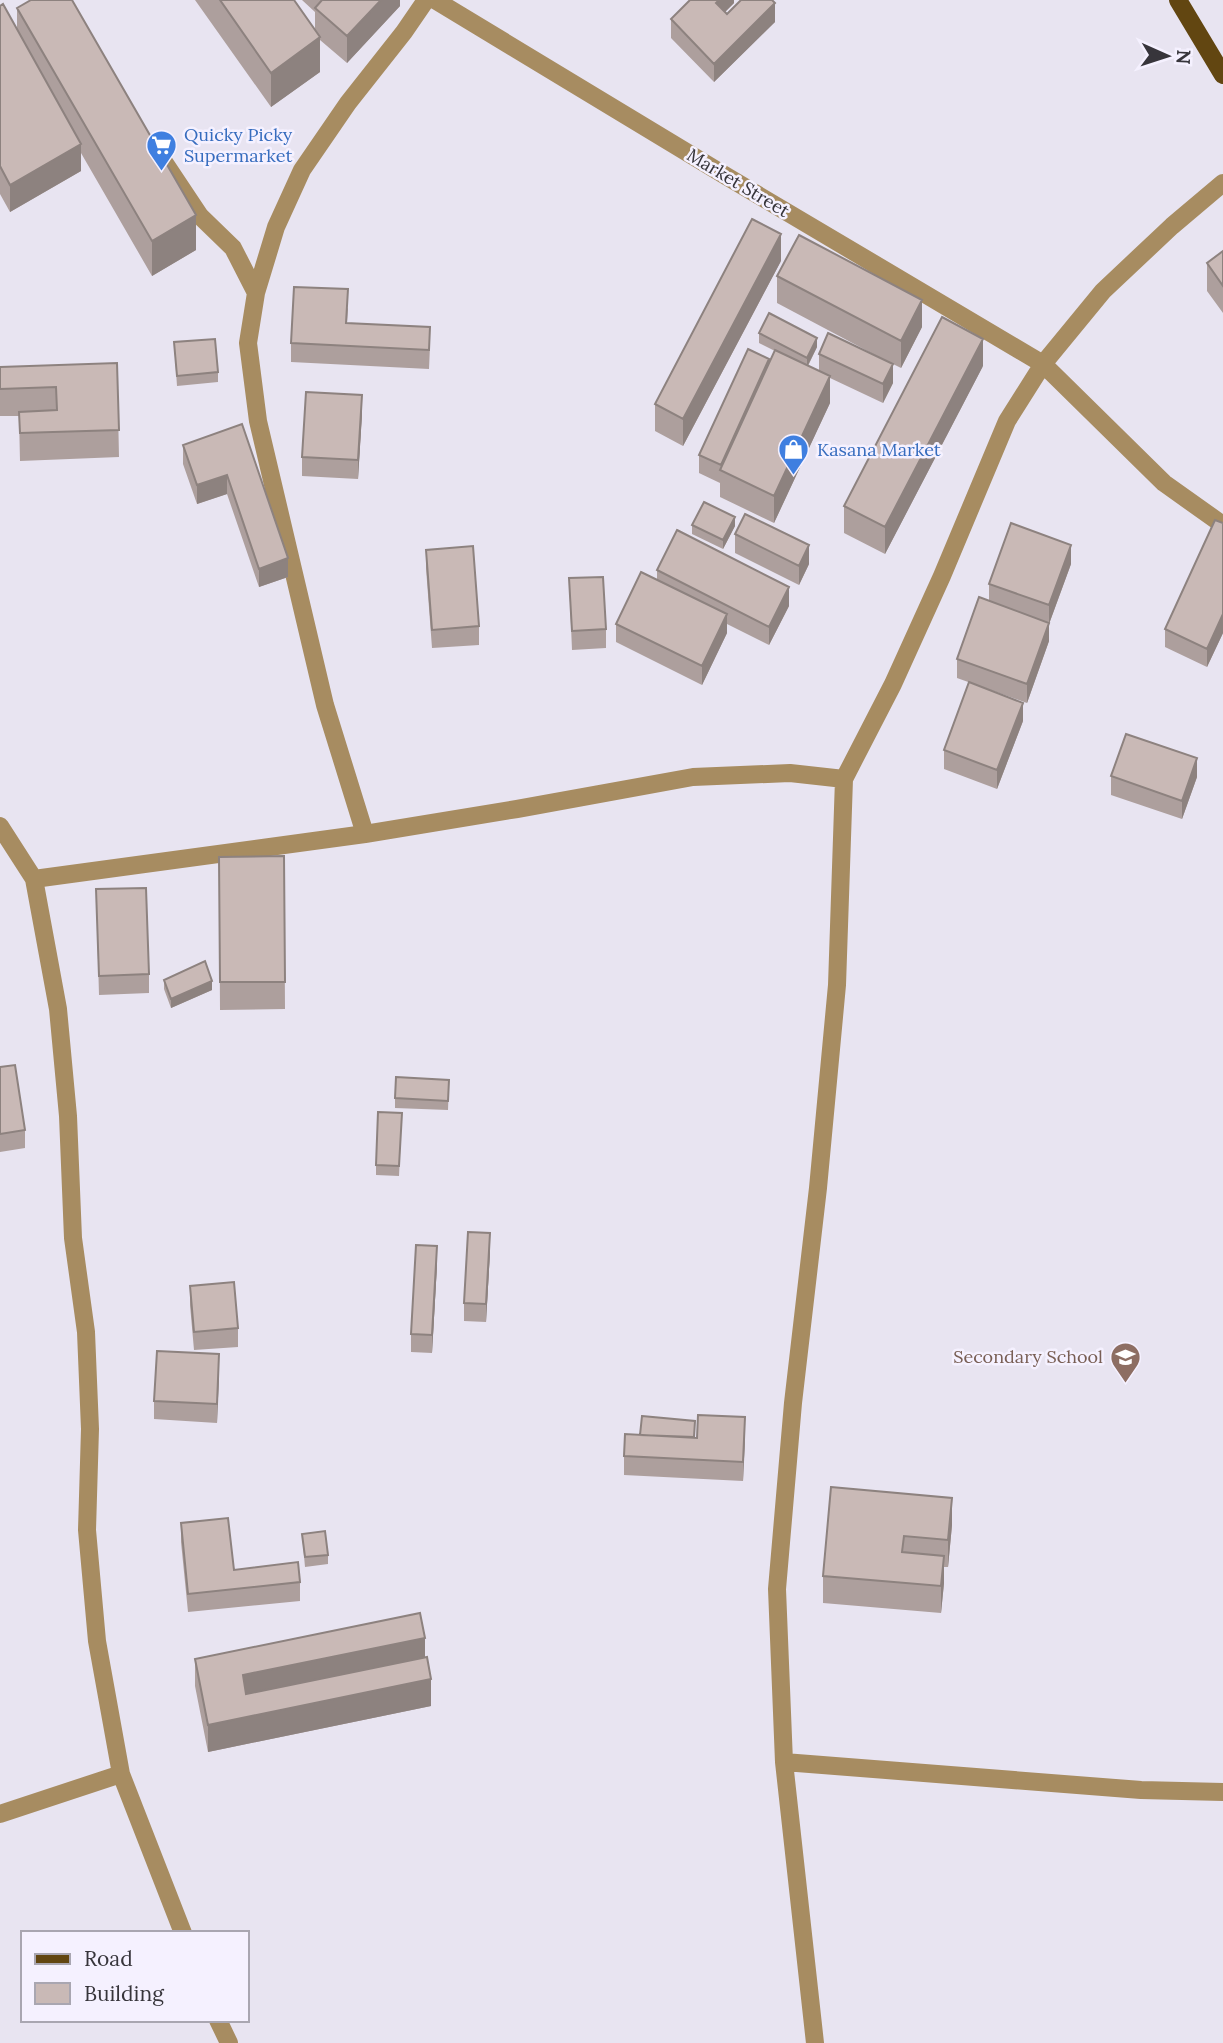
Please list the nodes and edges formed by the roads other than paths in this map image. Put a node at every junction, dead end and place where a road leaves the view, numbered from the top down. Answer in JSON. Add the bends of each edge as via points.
{"nodes":[{"id":1,"x":426,"y":0,"type":"edge"},
{"id":2,"x":435,"y":0,"type":"edge"},
{"id":3,"x":1178,"y":0,"type":"edge"},
{"id":4,"x":1223,"y":75,"type":"edge"},
{"id":5,"x":154,"y":147,"type":"edge"},
{"id":6,"x":1223,"y":183,"type":"edge"},
{"id":7,"x":256,"y":293,"type":"junction"},
{"id":8,"x":1043,"y":364,"type":"junction"},
{"id":9,"x":1223,"y":525,"type":"edge"},
{"id":10,"x":844,"y":779,"type":"junction"},
{"id":11,"x":0,"y":825,"type":"edge"},
{"id":12,"x":365,"y":834,"type":"junction"},
{"id":13,"x":34,"y":879,"type":"junction"},
{"id":14,"x":784,"y":1762,"type":"junction"},
{"id":15,"x":121,"y":1774,"type":"junction"},
{"id":16,"x":1223,"y":1792,"type":"edge"},
{"id":17,"x":0,"y":1814,"type":"edge"},
{"id":18,"x":182,"y":1931,"type":"edge"},
{"id":19,"x":219,"y":2022,"type":"edge"},
{"id":20,"x":229,"y":2043,"type":"edge"},
{"id":21,"x":815,"y":2043,"type":"edge"}],
"edges":[{"from":1,"to":7,"type":"street","via":[[302,170],[276,227]]},
{"from":2,"to":8,"type":"street","name":"Market Street"},
{"from":3,"to":4,"type":"main road"},
{"from":5,"to":7,"type":"street","via":[[200,216],[233,248]]},
{"from":6,"to":8,"type":"street","via":[[1102,290]]},
{"from":7,"to":12,"type":"street","via":[[248,343],[258,421],[326,705]]},
{"from":8,"to":9,"type":"street","name":"Market Street","via":[[1164,483]]},
{"from":8,"to":10,"type":"street","via":[[1007,421],[904,660]]},
{"from":10,"to":12,"type":"street","via":[[790,773],[693,777]]},
{"from":10,"to":14,"type":"street","via":[[837,985],[777,1589]]},
{"from":11,"to":13,"type":"street"},
{"from":12,"to":13,"type":"street"},
{"from":13,"to":15,"type":"street","via":[[58,1009],[73,1238],[86,1332],[90,1429],[87,1530],[97,1641]]},
{"from":14,"to":16,"type":"street","via":[[1141,1790]]},
{"from":14,"to":21,"type":"street"},
{"from":15,"to":17,"type":"street"},
{"from":15,"to":18,"type":"street"},
{"from":19,"to":20,"type":"street"}]}
